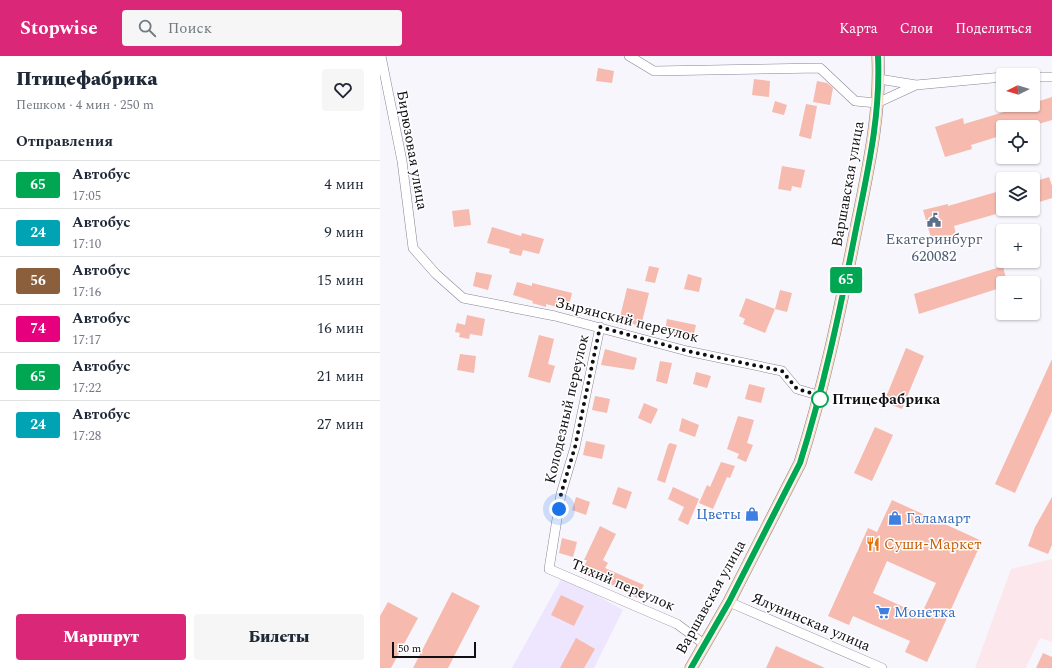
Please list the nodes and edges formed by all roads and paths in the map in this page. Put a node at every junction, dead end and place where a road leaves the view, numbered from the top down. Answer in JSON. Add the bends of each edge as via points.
{"nodes":[{"id":1,"x":381,"y":56,"type":"edge"},
{"id":2,"x":629,"y":56,"type":"edge"},
{"id":3,"x":878,"y":56,"type":"edge"},
{"id":4,"x":1040,"y":77,"type":"edge"},
{"id":5,"x":1052,"y":77,"type":"edge"},
{"id":6,"x":996,"y":78,"type":"edge"},
{"id":7,"x":879,"y":79,"type":"junction"},
{"id":8,"x":916,"y":85,"type":"junction"},
{"id":9,"x":877,"y":103,"type":"junction"},
{"id":10,"x":413,"y":248,"type":"joint"},
{"id":11,"x":600,"y":327,"type":"junction"},
{"id":12,"x":821,"y":396,"type":"junction"},
{"id":13,"x":549,"y":569,"type":"joint"},
{"id":14,"x":729,"y":602,"type":"junction"},
{"id":15,"x":704,"y":644,"type":"junction"},
{"id":16,"x":691,"y":668,"type":"edge"},
{"id":17,"x":882,"y":668,"type":"edge"}],
"edges":[{"from":1,"to":10,"type":"street","name":"Бирюзовая улица","via":[[402,161]]},
{"from":2,"to":9,"type":"street","via":[[654,71],[820,68],[855,101]]},
{"from":3,"to":7,"type":"main road","name":"Варшавская улица"},
{"from":4,"to":5,"type":"street"},
{"from":6,"to":8,"type":"street"},
{"from":7,"to":8,"type":"street"},
{"from":7,"to":9,"type":"main road","name":"Варшавская улица"},
{"from":8,"to":9,"type":"street"},
{"from":9,"to":12,"type":"main road","name":"Варшавская улица","via":[[875,136]]},
{"from":10,"to":11,"type":"street","name":"Зырянский переулок","via":[[436,274],[463,298]]},
{"from":11,"to":12,"type":"street","name":"Зырянский переулок","via":[[687,351],[782,371],[797,389]]},
{"from":11,"to":13,"type":"street","name":"Колодезный переулок","via":[[575,447],[561,494]]},
{"from":12,"to":14,"type":"main road","name":"Варшавская улица","via":[[800,463]]},
{"from":13,"to":15,"type":"street","name":"Тихий переулок","via":[[677,624]]},
{"from":14,"to":15,"type":"main road","name":"Варшавская улица"},
{"from":14,"to":17,"type":"street","name":"Ялунинская улица"},
{"from":15,"to":16,"type":"main road","name":"Варшавская улица"}]}
